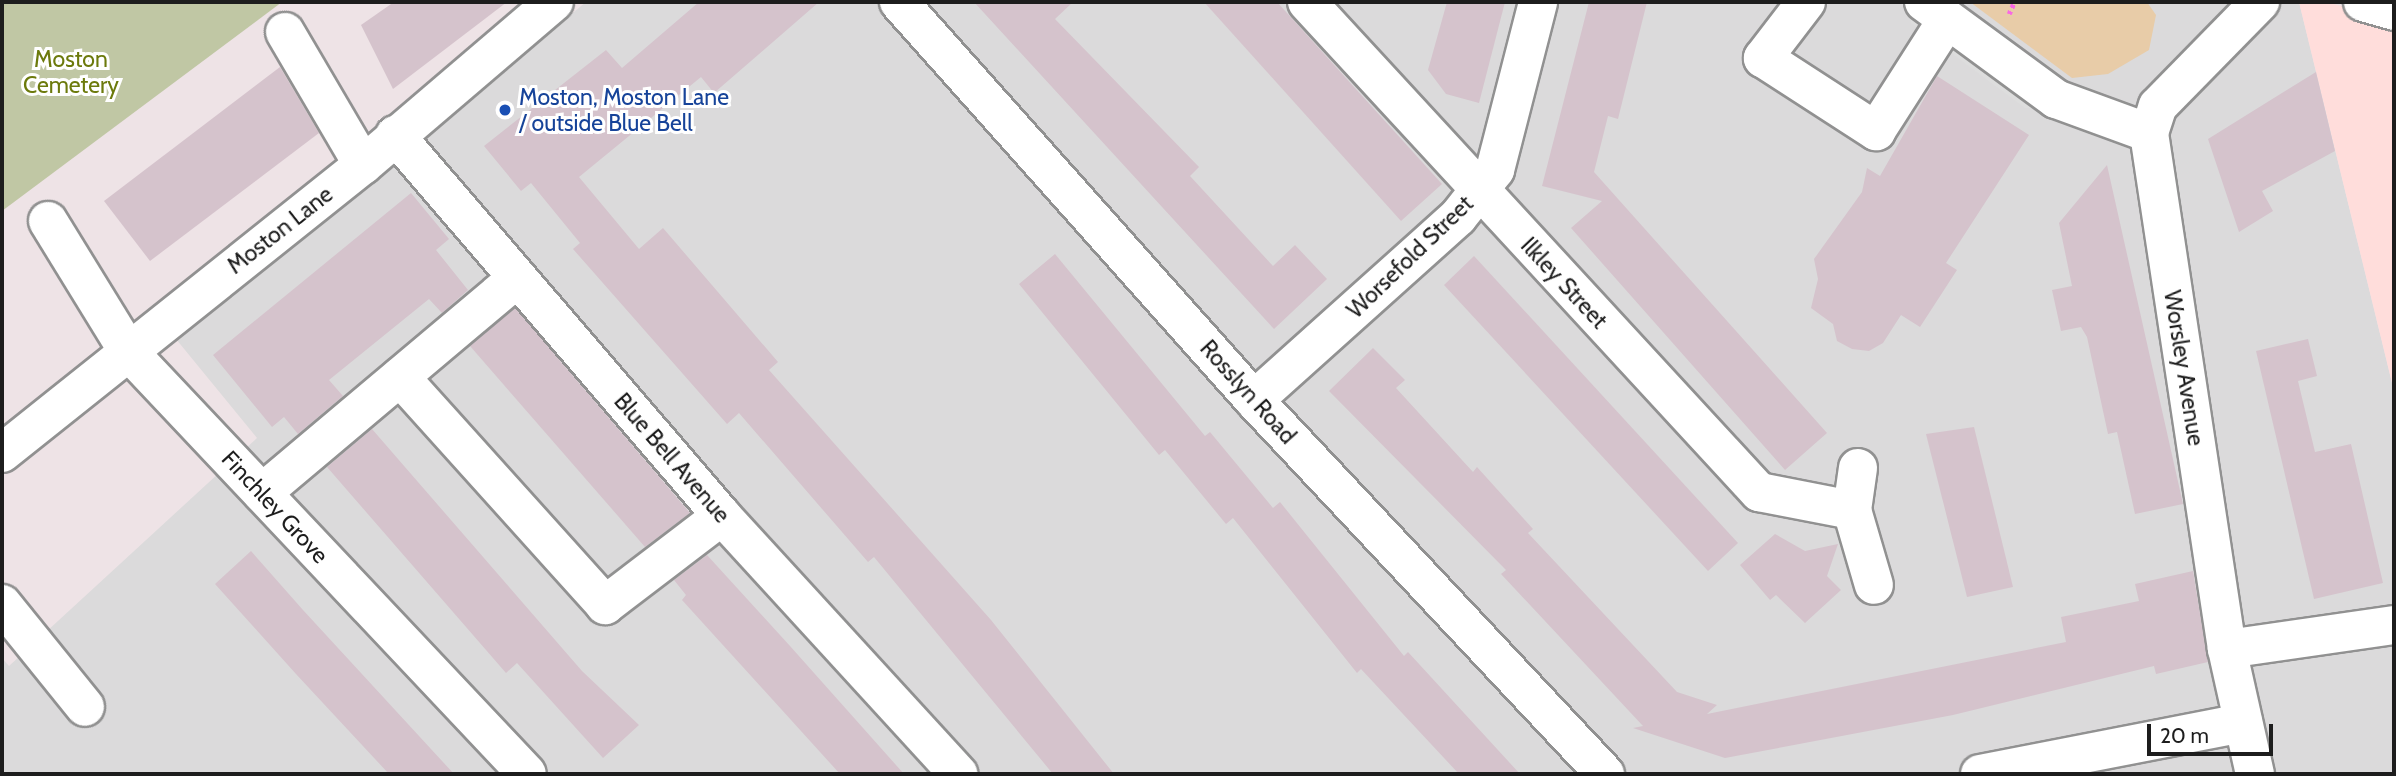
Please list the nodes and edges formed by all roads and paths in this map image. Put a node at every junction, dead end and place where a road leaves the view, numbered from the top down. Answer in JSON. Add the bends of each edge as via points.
{"nodes":[{"id":1,"x":554,"y":2,"type":"edge"},
{"id":2,"x":899,"y":2,"type":"edge"},
{"id":3,"x":1307,"y":2,"type":"edge"},
{"id":4,"x":1538,"y":2,"type":"edge"},
{"id":5,"x":1806,"y":2,"type":"edge"},
{"id":6,"x":2260,"y":2,"type":"edge"},
{"id":7,"x":2363,"y":2,"type":"edge"},
{"id":8,"x":1935,"y":11,"type":"edge"},
{"id":9,"x":2394,"y":11,"type":"edge"},
{"id":10,"x":285,"y":32,"type":"dead end"},
{"id":11,"x":2149,"y":133,"type":"junction"},
{"id":12,"x":395,"y":135,"type":"junction"},
{"id":13,"x":363,"y":164,"type":"junction"},
{"id":14,"x":1478,"y":191,"type":"junction"},
{"id":15,"x":48,"y":221,"type":"dead end"},
{"id":16,"x":517,"y":278,"type":"junction"},
{"id":17,"x":128,"y":351,"type":"junction"},
{"id":18,"x":400,"y":377,"type":"junction"},
{"id":19,"x":1254,"y":400,"type":"junction"},
{"id":20,"x":2,"y":453,"type":"edge"},
{"id":21,"x":1858,"y":468,"type":"dead end"},
{"id":22,"x":262,"y":493,"type":"junction"},
{"id":23,"x":1852,"y":510,"type":"junction"},
{"id":24,"x":722,"y":516,"type":"junction"},
{"id":25,"x":1874,"y":585,"type":"dead end"},
{"id":26,"x":2,"y":604,"type":"edge"},
{"id":27,"x":2394,"y":625,"type":"edge"},
{"id":28,"x":2227,"y":649,"type":"junction"},
{"id":29,"x":85,"y":707,"type":"dead end"},
{"id":30,"x":2243,"y":723,"type":"junction"},
{"id":31,"x":527,"y":774,"type":"edge"},
{"id":32,"x":958,"y":774,"type":"edge"},
{"id":33,"x":1605,"y":774,"type":"edge"},
{"id":34,"x":1980,"y":774,"type":"edge"},
{"id":35,"x":2255,"y":774,"type":"edge"}],
"edges":[{"from":1,"to":12,"type":"street","name":"Moston Lane"},
{"from":2,"to":19,"type":"street","name":"Rosslyn Road"},
{"from":3,"to":14,"type":"street","name":"Ilkley Street"},
{"from":4,"to":14,"type":"street","name":"Worsefold Street","via":[[1495,170]]},
{"from":5,"to":8,"type":"street","via":[[1763,58],[1876,131]]},
{"from":6,"to":11,"type":"street","via":[[2158,106]]},
{"from":7,"to":9,"type":"street"},
{"from":8,"to":11,"type":"street","via":[[2056,99]]},
{"from":10,"to":13,"type":"street"},
{"from":11,"to":28,"type":"street","name":"Worsley Avenue"},
{"from":12,"to":13,"type":"street","name":"Moston Lane"},
{"from":12,"to":16,"type":"street","name":"Blue Bell Avenue"},
{"from":13,"to":17,"type":"street","name":"Moston Lane"},
{"from":14,"to":19,"type":"street","name":"Worsefold Street"},
{"from":14,"to":23,"type":"street","name":"Ilkley Street","via":[[1759,492]]},
{"from":15,"to":17,"type":"street","name":"Finchley Grove"},
{"from":16,"to":18,"type":"street"},
{"from":16,"to":24,"type":"street","name":"Blue Bell Avenue"},
{"from":17,"to":20,"type":"street","name":"Moston Lane"},
{"from":17,"to":22,"type":"street","name":"Finchley Grove"},
{"from":18,"to":22,"type":"street"},
{"from":18,"to":24,"type":"street","via":[[605,605]]},
{"from":19,"to":33,"type":"street","name":"Rosslyn Road"},
{"from":21,"to":23,"type":"street"},
{"from":22,"to":31,"type":"street","name":"Finchley Grove"},
{"from":23,"to":25,"type":"street"},
{"from":24,"to":32,"type":"street","name":"Blue Bell Avenue"},
{"from":26,"to":29,"type":"street"},
{"from":27,"to":28,"type":"street"},
{"from":28,"to":30,"type":"street","name":"Worsley Avenue"},
{"from":30,"to":34,"type":"street"},
{"from":30,"to":35,"type":"street","name":"Worsley Avenue"}]}
